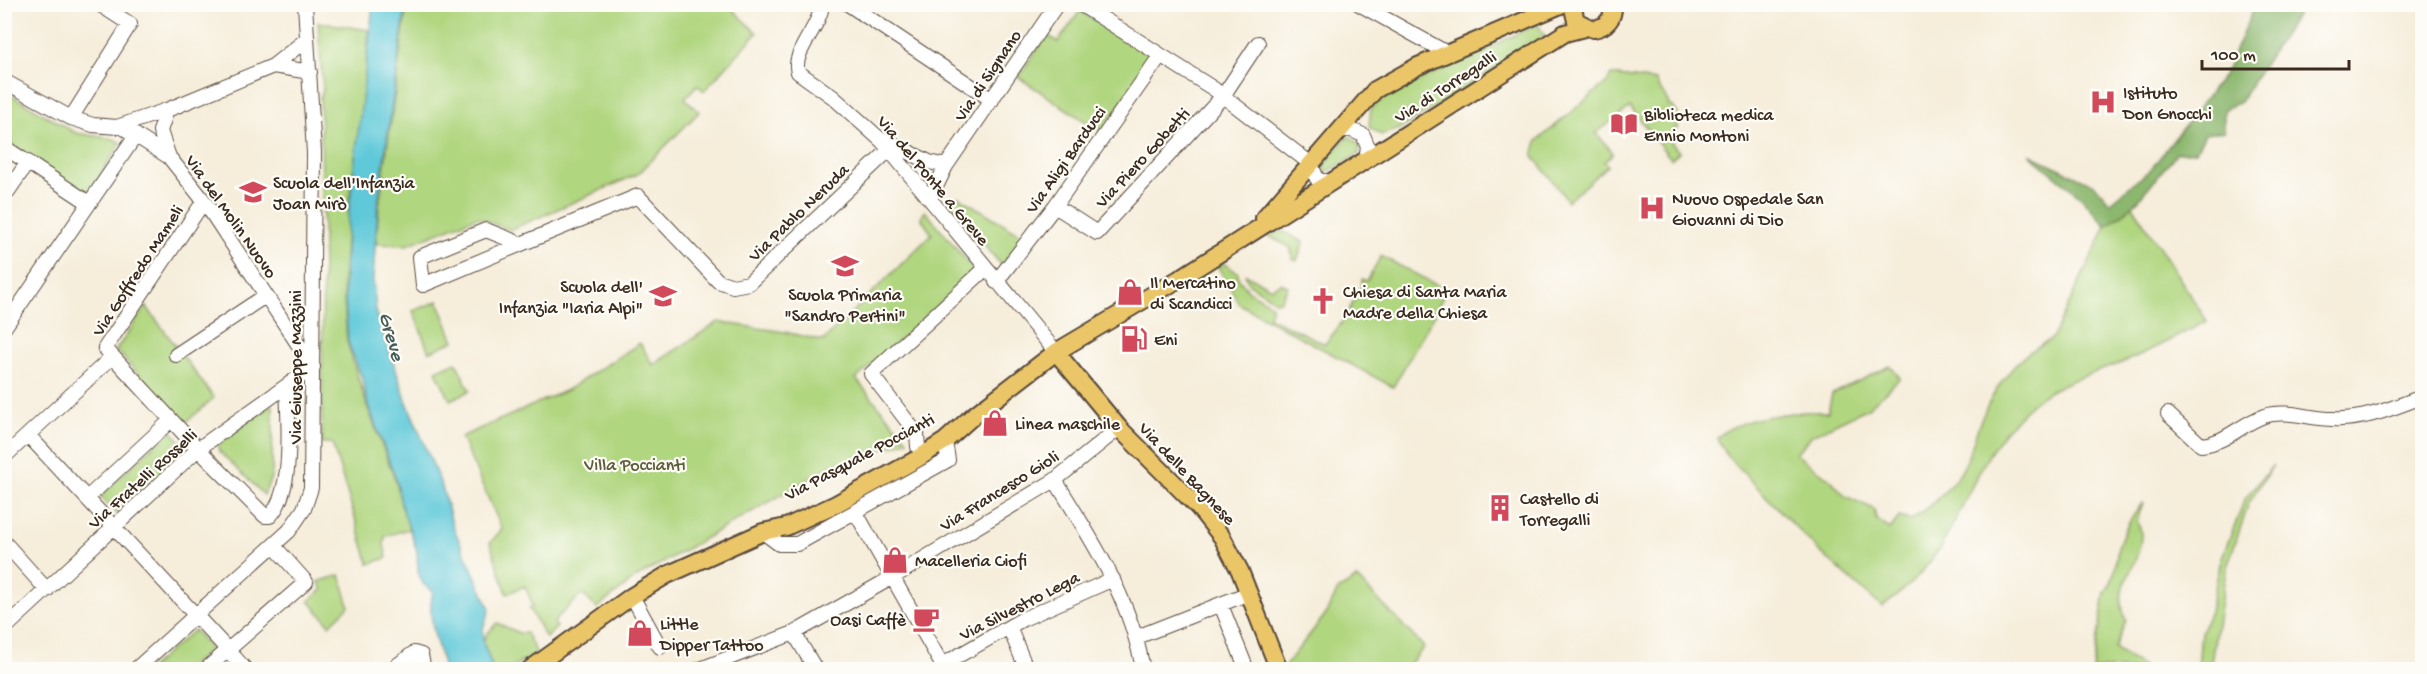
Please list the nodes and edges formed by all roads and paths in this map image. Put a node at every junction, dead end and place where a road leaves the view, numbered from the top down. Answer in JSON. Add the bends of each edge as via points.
{"nodes":[{"id":1,"x":99,"y":4,"type":"edge"},
{"id":2,"x":305,"y":4,"type":"edge"},
{"id":3,"x":822,"y":4,"type":"edge"},
{"id":4,"x":848,"y":4,"type":"edge"},
{"id":5,"x":1057,"y":4,"type":"edge"},
{"id":6,"x":1080,"y":4,"type":"edge"},
{"id":7,"x":1359,"y":4,"type":"edge"},
{"id":8,"x":1563,"y":4,"type":"edge"},
{"id":9,"x":1572,"y":4,"type":"edge"},
{"id":10,"x":1615,"y":8,"type":"edge"},
{"id":11,"x":1584,"y":28,"type":"junction"},
{"id":12,"x":307,"y":39,"type":"junction"},
{"id":13,"x":1258,"y":43,"type":"dead end"},
{"id":14,"x":1447,"y":53,"type":"junction"},
{"id":15,"x":1160,"y":56,"type":"junction"},
{"id":16,"x":273,"y":66,"type":"junction"},
{"id":17,"x":310,"y":72,"type":"junction"},
{"id":18,"x":4,"y":81,"type":"edge"},
{"id":19,"x":1223,"y":96,"type":"junction"},
{"id":20,"x":992,"y":100,"type":"junction"},
{"id":21,"x":167,"y":110,"type":"junction"},
{"id":22,"x":71,"y":118,"type":"junction"},
{"id":23,"x":122,"y":126,"type":"junction"},
{"id":24,"x":1340,"y":131,"type":"junction"},
{"id":25,"x":136,"y":135,"type":"junction"},
{"id":26,"x":877,"y":136,"type":"junction"},
{"id":27,"x":4,"y":147,"type":"edge"},
{"id":28,"x":890,"y":150,"type":"junction"},
{"id":29,"x":170,"y":157,"type":"junction"},
{"id":30,"x":1366,"y":160,"type":"junction"},
{"id":31,"x":28,"y":162,"type":"junction"},
{"id":32,"x":1311,"y":164,"type":"junction"},
{"id":33,"x":946,"y":166,"type":"junction"},
{"id":34,"x":1330,"y":182,"type":"junction"},
{"id":35,"x":919,"y":186,"type":"junction"},
{"id":36,"x":4,"y":197,"type":"edge"},
{"id":37,"x":930,"y":199,"type":"junction"},
{"id":38,"x":204,"y":201,"type":"junction"},
{"id":39,"x":89,"y":204,"type":"junction"},
{"id":40,"x":1054,"y":206,"type":"junction"},
{"id":41,"x":1251,"y":233,"type":"junction"},
{"id":42,"x":521,"y":244,"type":"junction"},
{"id":43,"x":985,"y":269,"type":"junction"},
{"id":44,"x":996,"y":282,"type":"junction"},
{"id":45,"x":265,"y":296,"type":"junction"},
{"id":46,"x":4,"y":328,"type":"edge"},
{"id":47,"x":1056,"y":352,"type":"junction"},
{"id":48,"x":176,"y":355,"type":"dead end"},
{"id":49,"x":112,"y":357,"type":"junction"},
{"id":50,"x":313,"y":367,"type":"junction"},
{"id":51,"x":287,"y":386,"type":"junction"},
{"id":52,"x":2422,"y":397,"type":"edge"},
{"id":53,"x":974,"y":414,"type":"junction"},
{"id":54,"x":2168,"y":414,"type":"dead end"},
{"id":55,"x":171,"y":420,"type":"junction"},
{"id":56,"x":1119,"y":428,"type":"junction"},
{"id":57,"x":28,"y":435,"type":"junction"},
{"id":58,"x":918,"y":447,"type":"junction"},
{"id":59,"x":198,"y":449,"type":"junction"},
{"id":60,"x":4,"y":457,"type":"edge"},
{"id":61,"x":895,"y":473,"type":"junction"},
{"id":62,"x":1054,"y":480,"type":"junction"},
{"id":63,"x":87,"y":498,"type":"junction"},
{"id":64,"x":856,"y":513,"type":"junction"},
{"id":65,"x":114,"y":527,"type":"junction"},
{"id":66,"x":763,"y":532,"type":"junction"},
{"id":67,"x":4,"y":542,"type":"edge"},
{"id":68,"x":274,"y":546,"type":"junction"},
{"id":69,"x":893,"y":578,"type":"junction"},
{"id":70,"x":1113,"y":579,"type":"junction"},
{"id":71,"x":47,"y":590,"type":"junction"},
{"id":72,"x":1249,"y":593,"type":"junction"},
{"id":73,"x":632,"y":596,"type":"junction"},
{"id":74,"x":1221,"y":605,"type":"junction"},
{"id":75,"x":196,"y":614,"type":"junction"},
{"id":76,"x":1009,"y":627,"type":"junction"},
{"id":77,"x":4,"y":628,"type":"edge"},
{"id":78,"x":794,"y":633,"type":"junction"},
{"id":79,"x":1137,"y":638,"type":"junction"},
{"id":80,"x":660,"y":647,"type":"dead end"},
{"id":81,"x":228,"y":650,"type":"junction"},
{"id":82,"x":944,"y":667,"type":"edge"},
{"id":83,"x":704,"y":668,"type":"edge"},
{"id":84,"x":135,"y":669,"type":"edge"},
{"id":85,"x":205,"y":669,"type":"edge"},
{"id":86,"x":246,"y":669,"type":"edge"},
{"id":87,"x":391,"y":669,"type":"edge"},
{"id":88,"x":424,"y":669,"type":"edge"},
{"id":89,"x":529,"y":669,"type":"edge"},
{"id":90,"x":816,"y":669,"type":"edge"},
{"id":91,"x":1027,"y":669,"type":"edge"},
{"id":92,"x":1143,"y":669,"type":"edge"},
{"id":93,"x":1246,"y":669,"type":"edge"},
{"id":94,"x":1279,"y":669,"type":"edge"}],
"edges":[{"from":1,"to":22,"type":"street","via":[[130,24]]},
{"from":2,"to":12,"type":"street","name":"Via Giuseppe Mazzini"},
{"from":3,"to":26,"type":"street","name":"Via del Ponte a Greve","via":[[821,15],[800,55],[798,72]]},
{"from":4,"to":20,"type":"street"},
{"from":5,"to":20,"type":"street","name":"Via di Signano"},
{"from":6,"to":15,"type":"street"},
{"from":7,"to":14,"type":"street"},
{"from":8,"to":14,"type":"main road","name":"Via di Torregalli"},
{"from":9,"to":11,"type":"main road","via":[[1573,17]]},
{"from":10,"to":11,"type":"main road","name":"Via di Torregalli","via":[[1601,27]]},
{"from":11,"to":30,"type":"main road","name":"Via di Torregalli","via":[[1565,33]]},
{"from":12,"to":16,"type":"street"},
{"from":12,"to":17,"type":"street","name":"Via Giuseppe Mazzini"},
{"from":13,"to":19,"type":"street"},
{"from":14,"to":24,"type":"main road","name":"Via di Torregalli","via":[[1375,90]]},
{"from":15,"to":19,"type":"street"},
{"from":15,"to":40,"type":"street","name":"Via Aligi Barducci"},
{"from":16,"to":17,"type":"street"},
{"from":16,"to":21,"type":"street"},
{"from":17,"to":50,"type":"street","name":"Via Giuseppe Mazzini","via":[[314,153]]},
{"from":18,"to":22,"type":"street"},
{"from":19,"to":32,"type":"street"},
{"from":19,"to":40,"type":"street","name":"Via Piero Gobetti","via":[[1097,232]]},
{"from":20,"to":33,"type":"street","name":"Via di Signano"},
{"from":21,"to":23,"type":"street"},
{"from":21,"to":29,"type":"street","name":"Via del Molin Nuovo","via":[[160,131]]},
{"from":22,"to":23,"type":"street","via":[[99,126]]},
{"from":23,"to":25,"type":"street","name":"Via del Molin Nuovo"},
{"from":24,"to":30,"type":"street","via":[[1349,129],[1363,135],[1368,147]]},
{"from":24,"to":32,"type":"main road","name":"Via di Torregalli"},
{"from":25,"to":29,"type":"street","name":"Via del Molin Nuovo"},
{"from":25,"to":39,"type":"street"},
{"from":26,"to":28,"type":"street","name":"Via del Ponte a Greve"},
{"from":26,"to":33,"type":"street","via":[[929,162]]},
{"from":27,"to":31,"type":"street"},
{"from":28,"to":35,"type":"street","name":"Via del Ponte a Greve"},
{"from":28,"to":42,"type":"street","name":"Via Pablo Neruda","via":[[750,283],[733,286],[718,281],[638,196]]},
{"from":29,"to":38,"type":"street","name":"Via del Molin Nuovo"},
{"from":30,"to":34,"type":"main road","name":"Via di Torregalli"},
{"from":31,"to":36,"type":"street"},
{"from":31,"to":39,"type":"street"},
{"from":32,"to":34,"type":"street","via":[[1317,179]]},
{"from":32,"to":41,"type":"main road","name":"Via di Torregalli"},
{"from":33,"to":35,"type":"street"},
{"from":33,"to":37,"type":"street"},
{"from":34,"to":41,"type":"main road","name":"Via di Torregalli"},
{"from":35,"to":37,"type":"street","name":"Via del Ponte a Greve"},
{"from":37,"to":43,"type":"street","name":"Via del Ponte a Greve"},
{"from":38,"to":45,"type":"street","name":"Via del Molin Nuovo"},
{"from":38,"to":49,"type":"street","name":"Via Goffredo Mameli","via":[[105,348]]},
{"from":39,"to":46,"type":"street"},
{"from":40,"to":44,"type":"street","name":"Via Aligi Barducci"},
{"from":41,"to":47,"type":"main road","name":"Via di Torregalli"},
{"from":42,"to":42,"type":"street","name":"Via Pablo Neruda","via":[[486,230],[420,257],[423,285]]},
{"from":43,"to":44,"type":"street","name":"Via del Ponte a Greve"},
{"from":43,"to":58,"type":"street","via":[[871,374],[916,434]]},
{"from":44,"to":47,"type":"street","name":"Via del Ponte a Greve"},
{"from":45,"to":48,"type":"street","name":"Via del Molin Nuovo"},
{"from":45,"to":50,"type":"street","name":"Via del Molin Nuovo"},
{"from":47,"to":53,"type":"main road","name":"Via Pasquale Poccianti"},
{"from":47,"to":56,"type":"main road","name":"Via delle Bagnese"},
{"from":49,"to":55,"type":"street"},
{"from":49,"to":57,"type":"street"},
{"from":50,"to":51,"type":"street","name":"Via Fratelli Rosselli"},
{"from":50,"to":68,"type":"street","name":"Via Giuseppe Mazzini","via":[[311,488],[300,517]]},
{"from":51,"to":59,"type":"street","name":"Via Fratelli Rosselli"},
{"from":51,"to":59,"type":"street","via":[[286,478],[279,503],[270,516],[264,516]]},
{"from":52,"to":54,"type":"street","via":[[2366,416],[2334,420],[2301,415],[2265,416],[2208,445],[2202,445]]},
{"from":53,"to":58,"type":"main road","name":"Via Pasquale Poccianti"},
{"from":53,"to":61,"type":"main road","name":"Via Pasquale Poccianti","via":[[945,441]]},
{"from":55,"to":59,"type":"street"},
{"from":55,"to":63,"type":"street"},
{"from":56,"to":62,"type":"street","name":"Via Francesco Gioli"},
{"from":56,"to":72,"type":"main road","name":"Via delle Bagnese","via":[[1210,521],[1231,552]]},
{"from":57,"to":60,"type":"street"},
{"from":57,"to":63,"type":"street"},
{"from":58,"to":61,"type":"main road","name":"Via Pasquale Poccianti"},
{"from":59,"to":65,"type":"street","name":"Via Fratelli Rosselli"},
{"from":61,"to":64,"type":"street"},
{"from":61,"to":66,"type":"main road","name":"Via Pasquale Poccianti","via":[[836,504]]},
{"from":62,"to":69,"type":"street","name":"Via Francesco Gioli"},
{"from":62,"to":70,"type":"street"},
{"from":63,"to":65,"type":"street"},
{"from":64,"to":66,"type":"street","via":[[793,545],[774,542]]},
{"from":64,"to":69,"type":"street"},
{"from":65,"to":71,"type":"street","name":"Via Fratelli Rosselli"},
{"from":65,"to":75,"type":"street"},
{"from":66,"to":73,"type":"main road","name":"Via Pasquale Poccianti","via":[[686,565]]},
{"from":67,"to":71,"type":"street"},
{"from":68,"to":75,"type":"street","name":"Via Giuseppe Mazzini"},
{"from":68,"to":81,"type":"street","via":[[306,582]]},
{"from":69,"to":78,"type":"street","name":"Via Francesco Gioli"},
{"from":69,"to":82,"type":"street"},
{"from":70,"to":76,"type":"street","name":"Via Silvestro Lega"},
{"from":70,"to":79,"type":"street"},
{"from":71,"to":77,"type":"street","name":"Via Fratelli Rosselli"},
{"from":72,"to":74,"type":"street"},
{"from":72,"to":94,"type":"main road","name":"Via delle Bagnese"},
{"from":73,"to":80,"type":"street"},
{"from":73,"to":89,"type":"main road","name":"Via Pasquale Poccianti"},
{"from":74,"to":79,"type":"street"},
{"from":74,"to":93,"type":"street"},
{"from":75,"to":81,"type":"street"},
{"from":75,"to":84,"type":"street","name":"Via Giuseppe Mazzini"},
{"from":76,"to":82,"type":"street","name":"Via Silvestro Lega"},
{"from":76,"to":91,"type":"street"},
{"from":78,"to":83,"type":"street","name":"Via Francesco Gioli"},
{"from":78,"to":90,"type":"street"},
{"from":79,"to":92,"type":"street"},
{"from":81,"to":85,"type":"street"},
{"from":81,"to":86,"type":"street"},
{"from":87,"to":88,"type":"street","via":[[414,653],[420,655]]}]}
